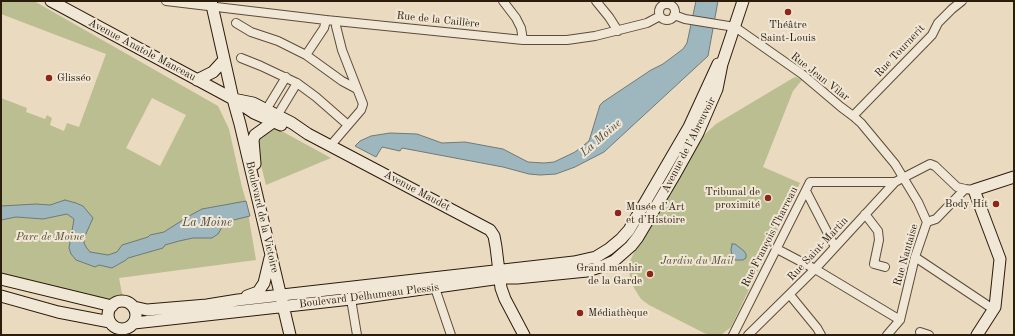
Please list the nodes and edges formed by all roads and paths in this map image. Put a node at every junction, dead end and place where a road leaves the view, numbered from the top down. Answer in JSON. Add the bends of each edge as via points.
{"nodes":[{"id":1,"x":51,"y":1,"type":"edge"},
{"id":2,"x":166,"y":1,"type":"edge"},
{"id":3,"x":503,"y":1,"type":"edge"},
{"id":4,"x":596,"y":1,"type":"edge"},
{"id":5,"x":739,"y":1,"type":"edge"},
{"id":6,"x":743,"y":1,"type":"edge"},
{"id":7,"x":962,"y":1,"type":"edge"},
{"id":8,"x":662,"y":3,"type":"edge"},
{"id":9,"x":211,"y":4,"type":"edge"},
{"id":10,"x":674,"y":15,"type":"junction"},
{"id":11,"x":660,"y":16,"type":"junction"},
{"id":12,"x":326,"y":20,"type":"junction"},
{"id":13,"x":337,"y":21,"type":"junction"},
{"id":14,"x":236,"y":23,"type":"dead end"},
{"id":15,"x":729,"y":25,"type":"junction"},
{"id":16,"x":618,"y":31,"type":"junction"},
{"id":17,"x":523,"y":40,"type":"junction"},
{"id":18,"x":306,"y":56,"type":"junction"},
{"id":19,"x":241,"y":58,"type":"dead end"},
{"id":20,"x":224,"y":60,"type":"junction"},
{"id":21,"x":286,"y":77,"type":"junction"},
{"id":22,"x":197,"y":80,"type":"junction"},
{"id":23,"x":297,"y":83,"type":"junction"},
{"id":24,"x":357,"y":89,"type":"junction"},
{"id":25,"x":233,"y":99,"type":"junction"},
{"id":26,"x":266,"y":110,"type":"junction"},
{"id":27,"x":853,"y":116,"type":"junction"},
{"id":28,"x":275,"y":119,"type":"junction"},
{"id":29,"x":348,"y":125,"type":"junction"},
{"id":30,"x":331,"y":145,"type":"junction"},
{"id":31,"x":252,"y":174,"type":"junction"},
{"id":32,"x":903,"y":177,"type":"junction"},
{"id":33,"x":1014,"y":177,"type":"edge"},
{"id":34,"x":895,"y":182,"type":"junction"},
{"id":35,"x":970,"y":189,"type":"junction"},
{"id":36,"x":806,"y":191,"type":"junction"},
{"id":37,"x":865,"y":214,"type":"junction"},
{"id":38,"x":927,"y":222,"type":"junction"},
{"id":39,"x":835,"y":246,"type":"junction"},
{"id":40,"x":777,"y":249,"type":"junction"},
{"id":41,"x":271,"y":255,"type":"junction"},
{"id":42,"x":596,"y":257,"type":"junction"},
{"id":43,"x":915,"y":257,"type":"junction"},
{"id":44,"x":603,"y":266,"type":"junction"},
{"id":45,"x":885,"y":267,"type":"dead end"},
{"id":46,"x":815,"y":269,"type":"junction"},
{"id":47,"x":500,"y":274,"type":"junction"},
{"id":48,"x":1,"y":279,"type":"edge"},
{"id":49,"x":435,"y":288,"type":"junction"},
{"id":50,"x":281,"y":295,"type":"junction"},
{"id":51,"x":790,"y":295,"type":"junction"},
{"id":52,"x":1,"y":296,"type":"edge"},
{"id":53,"x":351,"y":299,"type":"junction"},
{"id":54,"x":238,"y":300,"type":"junction"},
{"id":55,"x":112,"y":306,"type":"junction"},
{"id":56,"x":134,"y":307,"type":"junction"},
{"id":57,"x":283,"y":307,"type":"junction"},
{"id":58,"x":995,"y":307,"type":"junction"},
{"id":59,"x":900,"y":320,"type":"junction"},
{"id":60,"x":110,"y":322,"type":"junction"},
{"id":61,"x":134,"y":323,"type":"junction"},
{"id":62,"x":123,"y":332,"type":"edge"},
{"id":63,"x":290,"y":335,"type":"edge"},
{"id":64,"x":357,"y":335,"type":"edge"},
{"id":65,"x":451,"y":335,"type":"edge"},
{"id":66,"x":524,"y":335,"type":"edge"},
{"id":67,"x":733,"y":335,"type":"edge"},
{"id":68,"x":748,"y":335,"type":"edge"},
{"id":69,"x":821,"y":335,"type":"edge"},
{"id":70,"x":887,"y":335,"type":"edge"},
{"id":71,"x":978,"y":335,"type":"edge"}],
"edges":[{"from":1,"to":22,"type":"main road","name":"Avenue Anatole Manceau"},
{"from":2,"to":9,"type":"street","name":"Rue de la Caillère"},
{"from":3,"to":17,"type":"street","via":[[516,18]]},
{"from":4,"to":16,"type":"street"},
{"from":5,"to":15,"type":"main road"},
{"from":6,"to":15,"type":"main road"},
{"from":7,"to":27,"type":"street","name":"Rue Tournerit","via":[[938,23],[932,35]]},
{"from":8,"to":10,"type":"street","via":[[673,7]]},
{"from":8,"to":11,"type":"street"},
{"from":9,"to":12,"type":"street","name":"Rue de la Caillère"},
{"from":9,"to":20,"type":"main road","name":"Boulevard de la Victoire"},
{"from":10,"to":11,"type":"street","via":[[666,20]]},
{"from":10,"to":15,"type":"street"},
{"from":11,"to":16,"type":"street","name":"Rue de la Caillère","via":[[647,23]]},
{"from":12,"to":13,"type":"street","name":"Rue de la Caillère"},
{"from":12,"to":18,"type":"street","via":[[324,28]]},
{"from":13,"to":17,"type":"street","name":"Rue de la Caillère"},
{"from":13,"to":24,"type":"street","via":[[342,50]]},
{"from":14,"to":18,"type":"street"},
{"from":15,"to":27,"type":"street","name":"Rue Jean Vilar","via":[[802,74]]},
{"from":15,"to":42,"type":"main road","name":"Avenue de l’Abreuvoir","via":[[720,58],[689,127],[629,230],[609,249]]},
{"from":15,"to":44,"type":"main road","name":"Avenue de l’Abreuvoir","via":[[717,89],[698,133],[631,246]]},
{"from":16,"to":17,"type":"street","name":"Rue de la Caillère","via":[[567,40]]},
{"from":18,"to":24,"type":"street"},
{"from":19,"to":21,"type":"street"},
{"from":20,"to":22,"type":"main road","via":[[213,72]]},
{"from":20,"to":25,"type":"main road","name":"Boulevard de la Victoire"},
{"from":21,"to":23,"type":"street"},
{"from":21,"to":26,"type":"street"},
{"from":22,"to":25,"type":"main road","name":"Avenue Anatole Manceau"},
{"from":23,"to":28,"type":"street"},
{"from":23,"to":29,"type":"street"},
{"from":24,"to":29,"type":"street","via":[[363,104]]},
{"from":25,"to":26,"type":"main road","name":"Avenue Maudet","via":[[253,103]]},
{"from":25,"to":28,"type":"main road","name":"Avenue Maudet","via":[[254,113]]},
{"from":25,"to":31,"type":"main road","name":"Boulevard de la Victoire"},
{"from":26,"to":28,"type":"main road","name":"Avenue Maudet"},
{"from":27,"to":32,"type":"street","name":"Rue Jean Vilar","via":[[882,147]]},
{"from":28,"to":30,"type":"main road","name":"Avenue Maudet","via":[[292,130],[308,134]]},
{"from":28,"to":31,"type":"main road","via":[[255,135]]},
{"from":29,"to":30,"type":"street"},
{"from":30,"to":47,"type":"main road","name":"Avenue Maudet","via":[[490,230],[494,236]]},
{"from":31,"to":41,"type":"main road","name":"Boulevard de la Victoire"},
{"from":32,"to":34,"type":"street","name":"Rue Saint-Martin"},
{"from":32,"to":35,"type":"street","name":"Rue Saint-Martin","via":[[930,164],[957,187]]},
{"from":32,"to":38,"type":"street","name":"Rue Jean Vilar"},
{"from":33,"to":35,"type":"main road"},
{"from":34,"to":36,"type":"street","name":"Rue François Tharreau","via":[[810,182]]},
{"from":34,"to":37,"type":"street","name":"Rue Saint-Martin"},
{"from":35,"to":38,"type":"street","name":"Rue Nantaise","via":[[936,219]]},
{"from":35,"to":58,"type":"main road","via":[[1000,259]]},
{"from":36,"to":39,"type":"street"},
{"from":36,"to":40,"type":"street","name":"Rue François Tharreau"},
{"from":37,"to":39,"type":"street","name":"Rue Saint-Martin"},
{"from":37,"to":45,"type":"street","via":[[879,235],[874,264]]},
{"from":38,"to":43,"type":"street","name":"Rue Nantaise"},
{"from":39,"to":46,"type":"street","name":"Rue Saint-Martin"},
{"from":40,"to":46,"type":"street"},
{"from":40,"to":67,"type":"street","name":"Rue François Tharreau"},
{"from":41,"to":50,"type":"main road","name":"Boulevard de la Victoire"},
{"from":41,"to":54,"type":"main road","via":[[266,279],[261,288]]},
{"from":42,"to":44,"type":"street"},
{"from":42,"to":47,"type":"main road","name":"Boulevard Delhumeau Plessis"},
{"from":43,"to":58,"type":"street","via":[[990,307]]},
{"from":43,"to":59,"type":"street","name":"Rue Nantaise"},
{"from":44,"to":47,"type":"main road","name":"Boulevard Delhumeau Plessis","via":[[587,271],[517,278]]},
{"from":46,"to":51,"type":"street","name":"Rue Saint-Martin"},
{"from":46,"to":59,"type":"street"},
{"from":47,"to":49,"type":"main road","name":"Boulevard Delhumeau Plessis"},
{"from":47,"to":50,"type":"main road","name":"Boulevard Delhumeau Plessis"},
{"from":47,"to":66,"type":"main road","name":"Avenue Maudet","via":[[505,299]]},
{"from":48,"to":55,"type":"main road"},
{"from":49,"to":53,"type":"main road","name":"Boulevard Delhumeau Plessis"},
{"from":49,"to":65,"type":"street"},
{"from":50,"to":54,"type":"main road","name":"Boulevard Delhumeau Plessis"},
{"from":50,"to":57,"type":"main road","name":"Boulevard de la Victoire"},
{"from":51,"to":68,"type":"street","name":"Rue Saint-Martin"},
{"from":51,"to":69,"type":"street"},
{"from":52,"to":60,"type":"main road","via":[[58,312]]},
{"from":53,"to":57,"type":"main road","name":"Boulevard Delhumeau Plessis"},
{"from":53,"to":64,"type":"street"},
{"from":54,"to":56,"type":"main road","name":"Boulevard Delhumeau Plessis","via":[[162,309],[147,310]]},
{"from":55,"to":56,"type":"main road","via":[[124,301]]},
{"from":55,"to":60,"type":"main road","via":[[108,314]]},
{"from":56,"to":61,"type":"main road"},
{"from":57,"to":61,"type":"main road","name":"Boulevard Delhumeau Plessis"},
{"from":57,"to":63,"type":"main road","name":"Boulevard de la Victoire"},
{"from":58,"to":71,"type":"main road"},
{"from":59,"to":70,"type":"street"},
{"from":60,"to":62,"type":"main road"},
{"from":61,"to":62,"type":"main road"}]}
